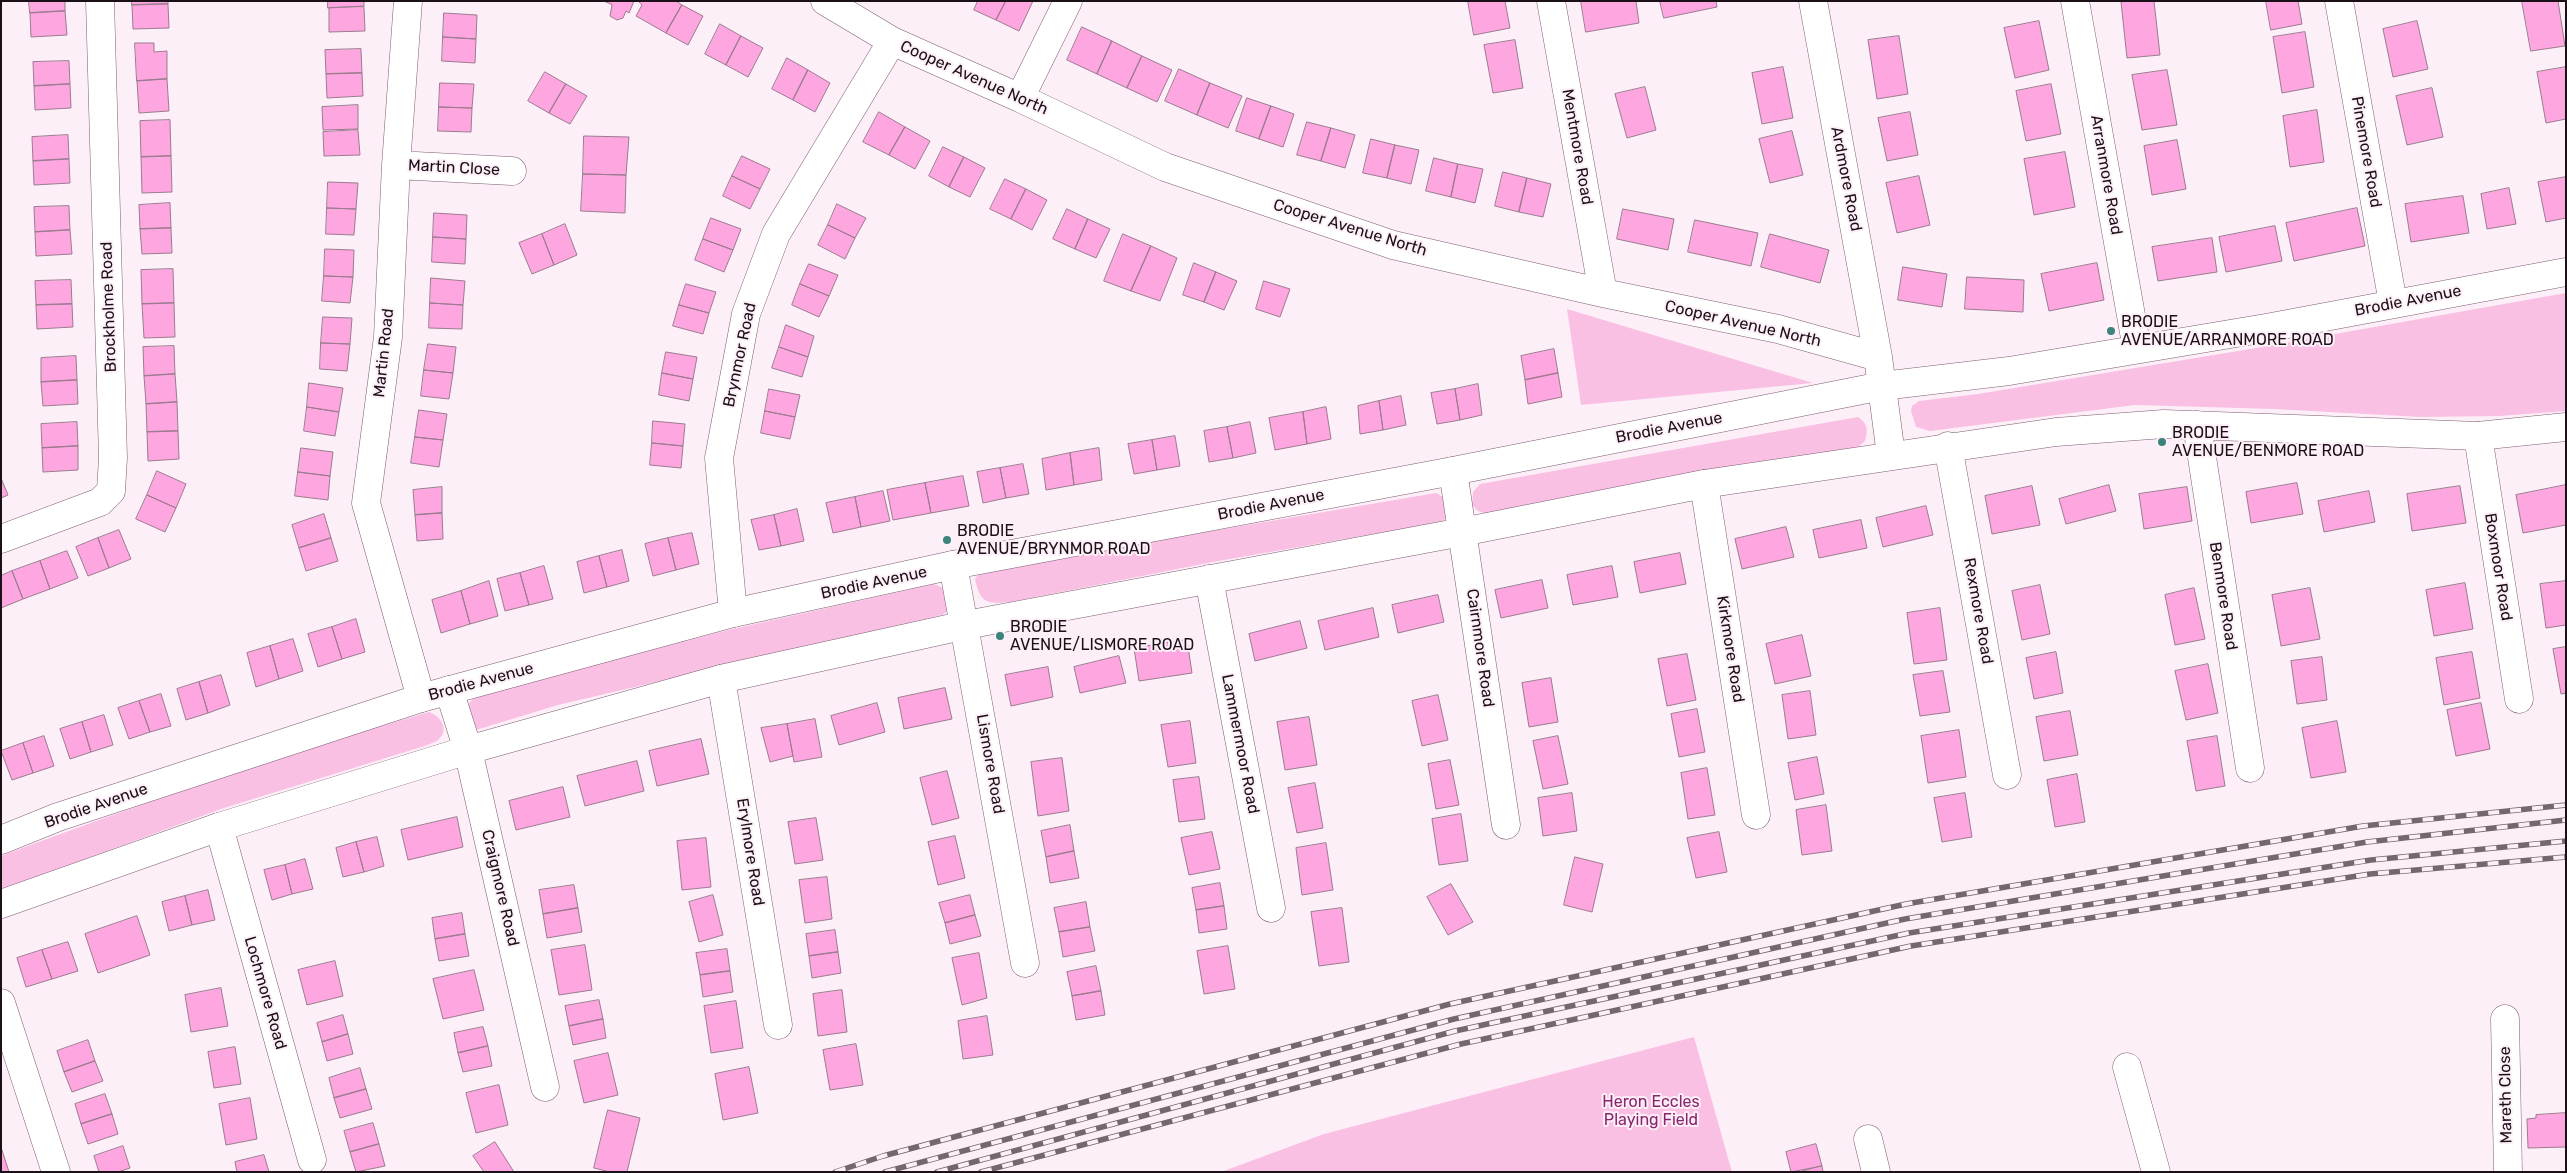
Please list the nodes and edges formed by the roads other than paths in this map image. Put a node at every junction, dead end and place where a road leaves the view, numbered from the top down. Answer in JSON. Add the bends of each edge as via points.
{"nodes":[{"id":1,"x":100,"y":1,"type":"edge"},
{"id":2,"x":408,"y":1,"type":"edge"},
{"id":3,"x":825,"y":1,"type":"edge"},
{"id":4,"x":1068,"y":1,"type":"edge"},
{"id":5,"x":1551,"y":1,"type":"edge"},
{"id":6,"x":1813,"y":1,"type":"edge"},
{"id":7,"x":2075,"y":1,"type":"edge"},
{"id":8,"x":2339,"y":1,"type":"edge"},
{"id":9,"x":892,"y":41,"type":"junction"},
{"id":10,"x":1020,"y":98,"type":"junction"},
{"id":11,"x":396,"y":165,"type":"junction"},
{"id":12,"x":512,"y":171,"type":"dead end"},
{"id":13,"x":2566,"y":272,"type":"edge"},
{"id":14,"x":1603,"y":293,"type":"junction"},
{"id":15,"x":2393,"y":303,"type":"junction"},
{"id":16,"x":2137,"y":349,"type":"junction"},
{"id":17,"x":1878,"y":357,"type":"junction"},
{"id":18,"x":1882,"y":386,"type":"junction"},
{"id":19,"x":2197,"y":425,"type":"junction"},
{"id":20,"x":2566,"y":427,"type":"edge"},
{"id":21,"x":2478,"y":436,"type":"junction"},
{"id":22,"x":1948,"y":446,"type":"junction"},
{"id":23,"x":1891,"y":455,"type":"junction"},
{"id":24,"x":1453,"y":471,"type":"junction"},
{"id":25,"x":1704,"y":484,"type":"junction"},
{"id":26,"x":1462,"y":532,"type":"junction"},
{"id":27,"x":1,"y":539,"type":"edge"},
{"id":28,"x":953,"y":566,"type":"junction"},
{"id":29,"x":1209,"y":579,"type":"junction"},
{"id":30,"x":733,"y":613,"type":"junction"},
{"id":31,"x":966,"y":626,"type":"junction"},
{"id":32,"x":721,"y":678,"type":"junction"},
{"id":33,"x":449,"y":690,"type":"junction"},
{"id":34,"x":421,"y":698,"type":"junction"},
{"id":35,"x":2519,"y":699,"type":"dead end"},
{"id":36,"x":468,"y":750,"type":"junction"},
{"id":37,"x":2250,"y":768,"type":"dead end"},
{"id":38,"x":2007,"y":775,"type":"dead end"},
{"id":39,"x":1756,"y":815,"type":"dead end"},
{"id":40,"x":1506,"y":825,"type":"dead end"},
{"id":41,"x":219,"y":827,"type":"junction"},
{"id":42,"x":1,"y":840,"type":"edge"},
{"id":43,"x":1,"y":904,"type":"edge"},
{"id":44,"x":1271,"y":908,"type":"dead end"},
{"id":45,"x":1025,"y":963,"type":"dead end"},
{"id":46,"x":1,"y":1003,"type":"edge"},
{"id":47,"x":2504,"y":1019,"type":"dead end"},
{"id":48,"x":778,"y":1025,"type":"dead end"},
{"id":49,"x":2127,"y":1067,"type":"dead end"},
{"id":50,"x":546,"y":1088,"type":"dead end"},
{"id":51,"x":1868,"y":1140,"type":"dead end"},
{"id":52,"x":312,"y":1160,"type":"dead end"},
{"id":53,"x":56,"y":1172,"type":"edge"},
{"id":54,"x":1876,"y":1172,"type":"edge"},
{"id":55,"x":2156,"y":1172,"type":"edge"},
{"id":56,"x":2508,"y":1172,"type":"edge"}],
"edges":[{"from":1,"to":27,"type":"street","name":"Brockholme Road","via":[[113,458],[111,491],[100,502]]},
{"from":2,"to":11,"type":"street","name":"Martin Road"},
{"from":3,"to":9,"type":"street","name":"Cooper Avenue North"},
{"from":4,"to":10,"type":"street"},
{"from":5,"to":14,"type":"street","name":"Mentmore Road"},
{"from":6,"to":17,"type":"street","name":"Ardmore Road"},
{"from":7,"to":16,"type":"street","name":"Arranmore Road"},
{"from":8,"to":15,"type":"street","name":"Pinemore Road"},
{"from":9,"to":10,"type":"street","name":"Cooper Avenue North"},
{"from":9,"to":30,"type":"street","name":"Brynmor Road","via":[[776,234],[746,314],[718,458]]},
{"from":10,"to":14,"type":"street","name":"Cooper Avenue North","via":[[1165,167],[1392,246]]},
{"from":11,"to":12,"type":"street","name":"Martin Close"},
{"from":11,"to":34,"type":"street","name":"Martin Road","via":[[388,337],[366,503]]},
{"from":13,"to":15,"type":"street","name":"Brodie Avenue"},
{"from":14,"to":17,"type":"street","name":"Cooper Avenue North","via":[[1778,329]]},
{"from":15,"to":16,"type":"street","name":"Brodie Avenue"},
{"from":16,"to":18,"type":"street","name":"Brodie Avenue","via":[[2009,371]]},
{"from":17,"to":18,"type":"street"},
{"from":18,"to":23,"type":"street"},
{"from":18,"to":24,"type":"street","name":"Brodie Avenue"},
{"from":19,"to":21,"type":"street"},
{"from":19,"to":22,"type":"street","via":[[2164,424],[2056,432]]},
{"from":19,"to":37,"type":"street","name":"Benmore Road"},
{"from":20,"to":21,"type":"street"},
{"from":21,"to":35,"type":"street","name":"Boxmoor Road"},
{"from":22,"to":23,"type":"street"},
{"from":22,"to":38,"type":"street","name":"Rexmore Road"},
{"from":23,"to":25,"type":"street"},
{"from":24,"to":26,"type":"street","name":"Cairnmore Road"},
{"from":24,"to":28,"type":"street","name":"Brodie Avenue"},
{"from":25,"to":26,"type":"street"},
{"from":25,"to":39,"type":"street","name":"Kirkmore Road"},
{"from":26,"to":29,"type":"street"},
{"from":26,"to":40,"type":"street","name":"Cairnmore Road"},
{"from":28,"to":30,"type":"street","name":"Brodie Avenue"},
{"from":28,"to":31,"type":"street","name":"Lismore Road"},
{"from":29,"to":31,"type":"street"},
{"from":29,"to":44,"type":"street","name":"Lammermoor Road"},
{"from":30,"to":33,"type":"street","name":"Brodie Avenue"},
{"from":31,"to":32,"type":"street"},
{"from":31,"to":45,"type":"street","name":"Lismore Road"},
{"from":32,"to":36,"type":"street"},
{"from":32,"to":48,"type":"street","name":"Erylmore Road"},
{"from":33,"to":34,"type":"street","name":"Brodie Avenue"},
{"from":33,"to":36,"type":"street","name":"Craigmore Road"},
{"from":34,"to":42,"type":"street","name":"Brodie Avenue","via":[[67,814]]},
{"from":36,"to":41,"type":"street"},
{"from":36,"to":50,"type":"street","name":"Craigmore Road"},
{"from":41,"to":43,"type":"street"},
{"from":41,"to":52,"type":"street","name":"Lochmore Road"},
{"from":46,"to":53,"type":"street"},
{"from":47,"to":56,"type":"street","name":"Mareth Close"},
{"from":49,"to":55,"type":"street"},
{"from":51,"to":54,"type":"street"}]}
